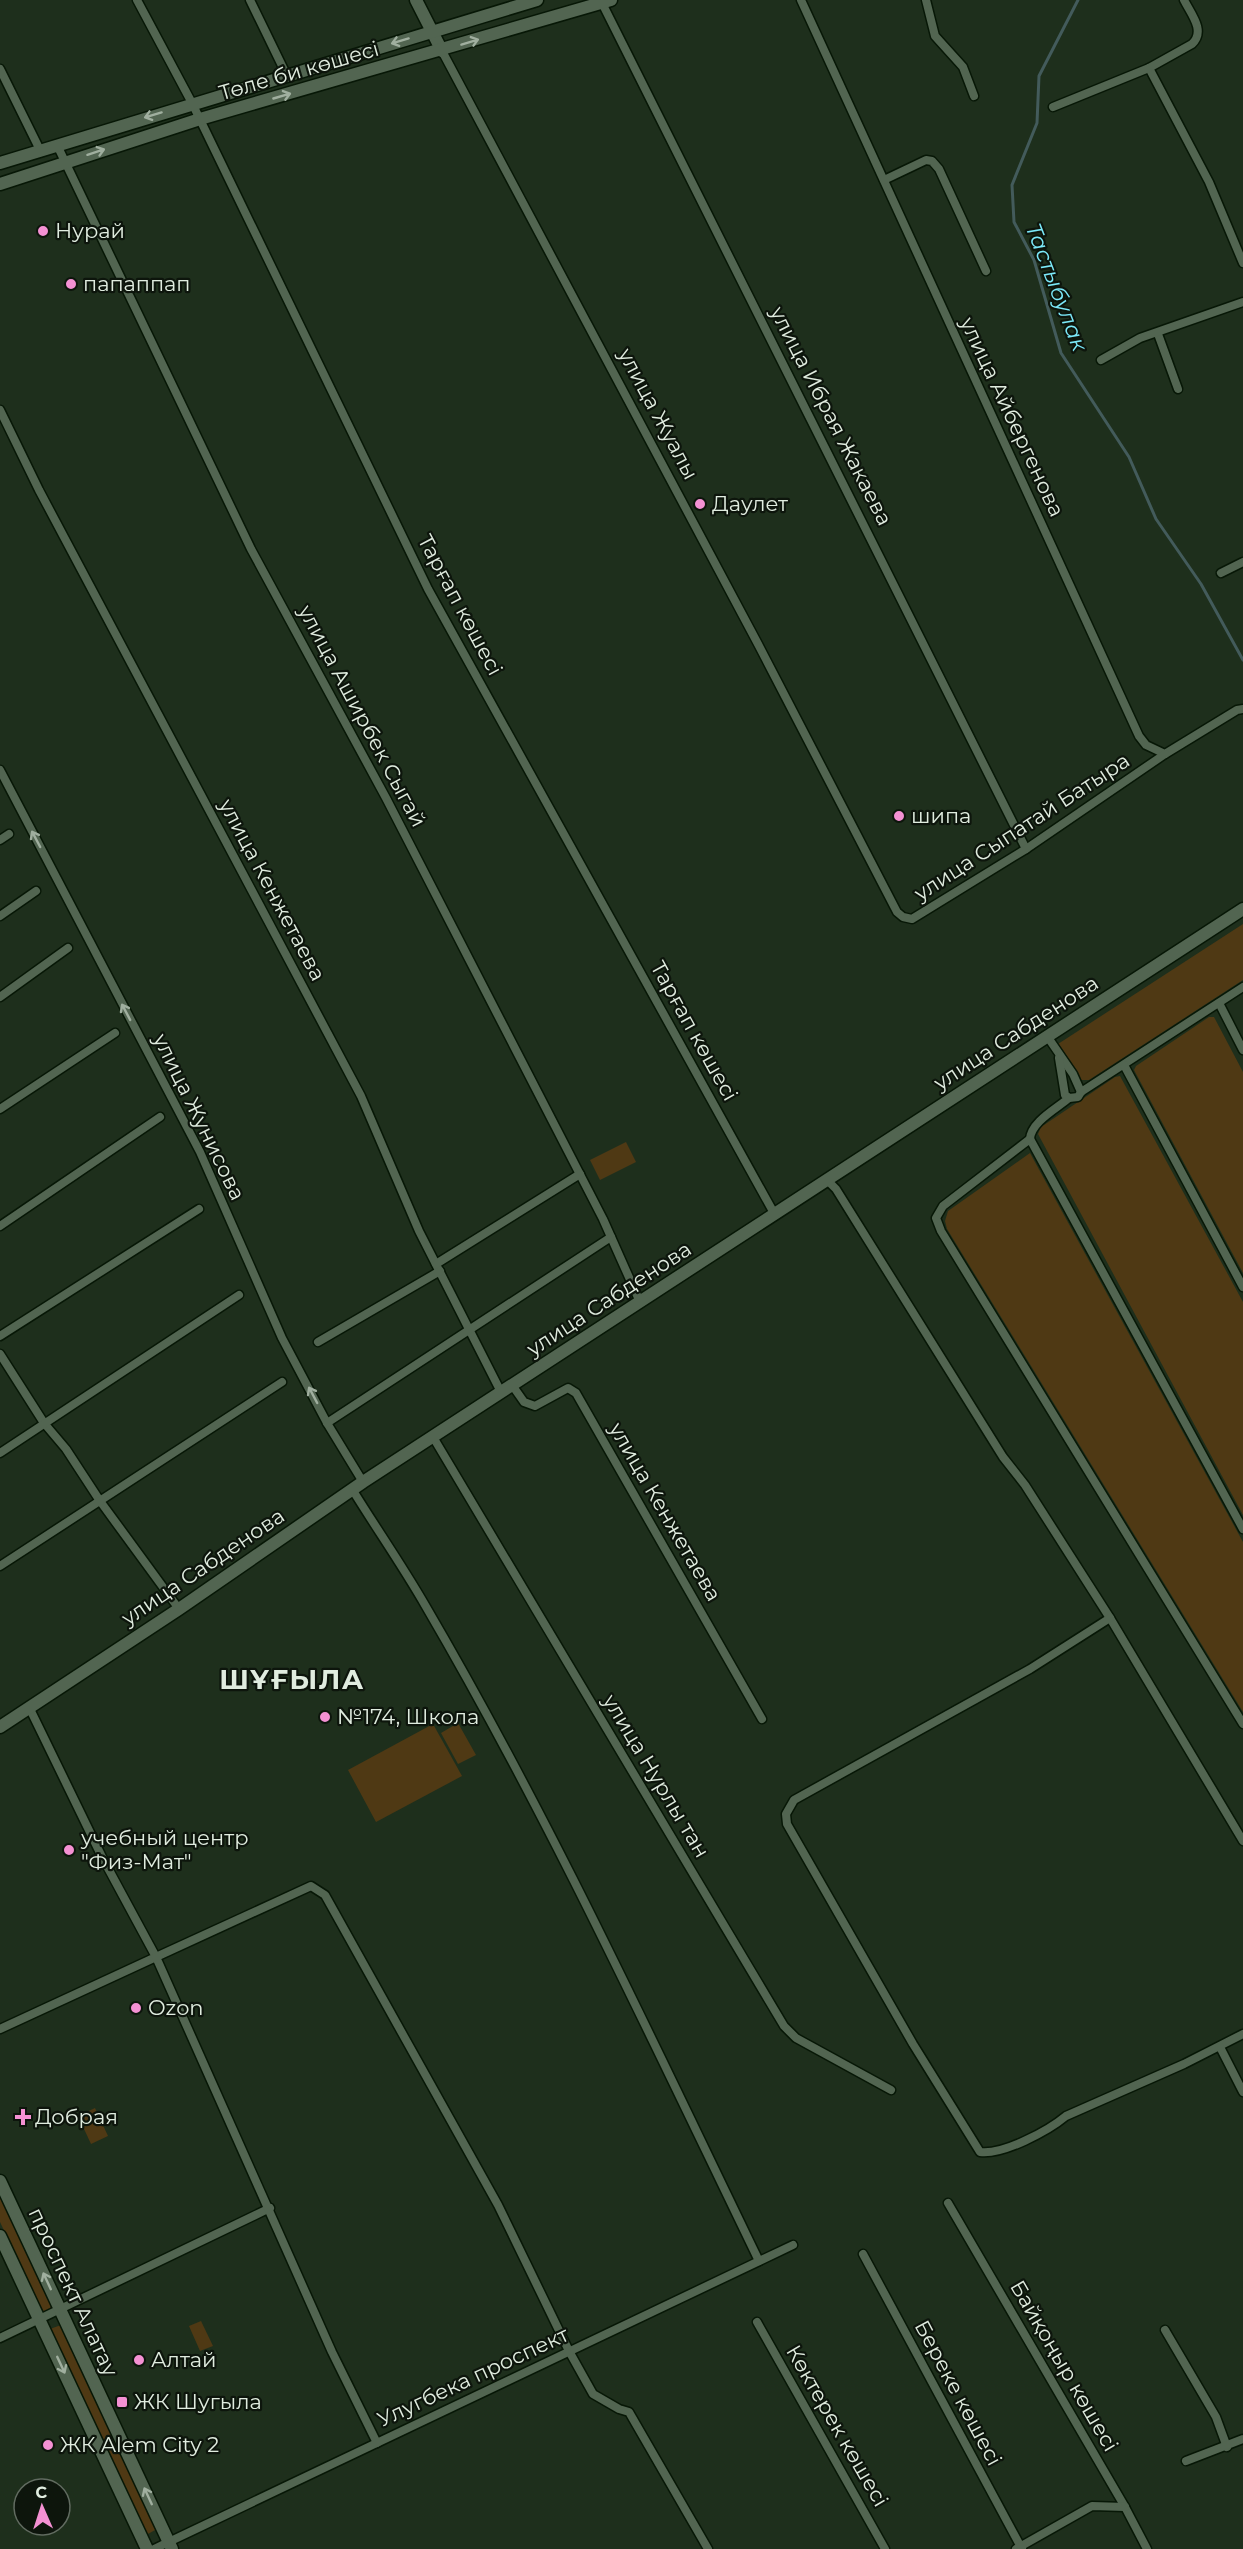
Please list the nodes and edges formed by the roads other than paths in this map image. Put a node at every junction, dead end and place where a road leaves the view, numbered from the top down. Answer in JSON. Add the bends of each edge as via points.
{"nodes":[{"id":1,"x":137,"y":0,"type":"edge"},
{"id":2,"x":250,"y":0,"type":"edge"},
{"id":3,"x":416,"y":0,"type":"edge"},
{"id":4,"x":537,"y":0,"type":"edge"},
{"id":5,"x":801,"y":0,"type":"edge"},
{"id":6,"x":926,"y":0,"type":"edge"},
{"id":7,"x":1184,"y":0,"type":"edge"},
{"id":8,"x":604,"y":1,"type":"edge"},
{"id":9,"x":432,"y":31,"type":"junction"},
{"id":10,"x":442,"y":51,"type":"junction"},
{"id":11,"x":1149,"y":68,"type":"junction"},
{"id":12,"x":0,"y":69,"type":"edge"},
{"id":13,"x":287,"y":76,"type":"junction"},
{"id":14,"x":974,"y":96,"type":"dead end"},
{"id":15,"x":192,"y":103,"type":"junction"},
{"id":16,"x":1053,"y":108,"type":"dead end"},
{"id":17,"x":200,"y":119,"type":"junction"},
{"id":18,"x":57,"y":145,"type":"junction"},
{"id":19,"x":40,"y":150,"type":"junction"},
{"id":20,"x":65,"y":162,"type":"junction"},
{"id":21,"x":0,"y":163,"type":"edge"},
{"id":22,"x":884,"y":180,"type":"junction"},
{"id":23,"x":0,"y":184,"type":"edge"},
{"id":24,"x":1243,"y":263,"type":"edge"},
{"id":25,"x":986,"y":271,"type":"dead end"},
{"id":26,"x":1243,"y":302,"type":"edge"},
{"id":27,"x":1158,"y":334,"type":"junction"},
{"id":28,"x":1101,"y":360,"type":"dead end"},
{"id":29,"x":1178,"y":389,"type":"dead end"},
{"id":30,"x":0,"y":411,"type":"edge"},
{"id":31,"x":1243,"y":562,"type":"edge"},
{"id":32,"x":1221,"y":573,"type":"dead end"},
{"id":33,"x":1243,"y":709,"type":"edge"},
{"id":34,"x":1165,"y":754,"type":"junction"},
{"id":35,"x":0,"y":770,"type":"edge"},
{"id":36,"x":9,"y":834,"type":"dead end"},
{"id":37,"x":0,"y":840,"type":"edge"},
{"id":38,"x":1026,"y":849,"type":"junction"},
{"id":39,"x":36,"y":891,"type":"dead end"},
{"id":40,"x":1243,"y":909,"type":"edge"},
{"id":41,"x":897,"y":912,"type":"joint"},
{"id":42,"x":0,"y":916,"type":"edge"},
{"id":43,"x":68,"y":948,"type":"dead end"},
{"id":44,"x":1243,"y":987,"type":"edge"},
{"id":45,"x":0,"y":997,"type":"edge"},
{"id":46,"x":1219,"y":1003,"type":"junction"},
{"id":47,"x":115,"y":1033,"type":"dead end"},
{"id":48,"x":1047,"y":1036,"type":"junction"},
{"id":49,"x":1243,"y":1050,"type":"edge"},
{"id":50,"x":1059,"y":1058,"type":"junction"},
{"id":51,"x":1124,"y":1065,"type":"junction"},
{"id":52,"x":1081,"y":1092,"type":"junction"},
{"id":53,"x":1069,"y":1098,"type":"junction"},
{"id":54,"x":0,"y":1109,"type":"edge"},
{"id":55,"x":160,"y":1117,"type":"dead end"},
{"id":56,"x":1030,"y":1139,"type":"junction"},
{"id":57,"x":580,"y":1173,"type":"junction"},
{"id":58,"x":828,"y":1181,"type":"junction"},
{"id":59,"x":199,"y":1209,"type":"dead end"},
{"id":60,"x":776,"y":1215,"type":"junction"},
{"id":61,"x":0,"y":1226,"type":"edge"},
{"id":62,"x":611,"y":1237,"type":"junction"},
{"id":63,"x":438,"y":1268,"type":"junction"},
{"id":64,"x":1243,"y":1287,"type":"edge"},
{"id":65,"x":239,"y":1295,"type":"dead end"},
{"id":66,"x":639,"y":1302,"type":"junction"},
{"id":67,"x":470,"y":1331,"type":"junction"},
{"id":68,"x":0,"y":1336,"type":"edge"},
{"id":69,"x":318,"y":1342,"type":"dead end"},
{"id":70,"x":0,"y":1354,"type":"edge"},
{"id":71,"x":282,"y":1382,"type":"dead end"},
{"id":72,"x":506,"y":1388,"type":"junction"},
{"id":73,"x":44,"y":1423,"type":"junction"},
{"id":74,"x":327,"y":1423,"type":"junction"},
{"id":75,"x":433,"y":1437,"type":"junction"},
{"id":76,"x":0,"y":1453,"type":"edge"},
{"id":77,"x":363,"y":1482,"type":"junction"},
{"id":78,"x":352,"y":1489,"type":"junction"},
{"id":79,"x":100,"y":1501,"type":"junction"},
{"id":80,"x":1243,"y":1529,"type":"edge"},
{"id":81,"x":0,"y":1566,"type":"edge"},
{"id":82,"x":179,"y":1609,"type":"junction"},
{"id":83,"x":1110,"y":1618,"type":"junction"},
{"id":84,"x":29,"y":1707,"type":"junction"},
{"id":85,"x":762,"y":1719,"type":"dead end"},
{"id":86,"x":1243,"y":1724,"type":"edge"},
{"id":87,"x":0,"y":1727,"type":"edge"},
{"id":88,"x":1243,"y":1841,"type":"edge"},
{"id":89,"x":156,"y":1957,"type":"junction"},
{"id":90,"x":0,"y":2029,"type":"edge"},
{"id":91,"x":1243,"y":2034,"type":"edge"},
{"id":92,"x":1220,"y":2047,"type":"junction"},
{"id":93,"x":891,"y":2090,"type":"dead end"},
{"id":94,"x":1243,"y":2092,"type":"edge"},
{"id":95,"x":0,"y":2181,"type":"edge"},
{"id":96,"x":948,"y":2203,"type":"dead end"},
{"id":97,"x":270,"y":2208,"type":"junction"},
{"id":98,"x":0,"y":2236,"type":"edge"},
{"id":99,"x":793,"y":2245,"type":"dead end"},
{"id":100,"x":863,"y":2254,"type":"dead end"},
{"id":101,"x":759,"y":2261,"type":"junction"},
{"id":102,"x":60,"y":2310,"type":"junction"},
{"id":103,"x":39,"y":2320,"type":"junction"},
{"id":104,"x":757,"y":2322,"type":"dead end"},
{"id":105,"x":1165,"y":2330,"type":"dead end"},
{"id":106,"x":0,"y":2338,"type":"edge"},
{"id":107,"x":569,"y":2351,"type":"junction"},
{"id":108,"x":1243,"y":2439,"type":"edge"},
{"id":109,"x":377,"y":2443,"type":"junction"},
{"id":110,"x":1227,"y":2447,"type":"junction"},
{"id":111,"x":1186,"y":2461,"type":"dead end"},
{"id":112,"x":1125,"y":2507,"type":"junction"},
{"id":113,"x":171,"y":2546,"type":"edge"},
{"id":114,"x":1020,"y":2548,"type":"edge"},
{"id":115,"x":147,"y":2549,"type":"edge"},
{"id":116,"x":154,"y":2549,"type":"edge"},
{"id":117,"x":708,"y":2549,"type":"edge"},
{"id":118,"x":885,"y":2549,"type":"edge"},
{"id":119,"x":1147,"y":2549,"type":"edge"}],
"edges":[{"from":1,"to":15,"type":"street","name":"Тарғап көшесі"},
{"from":2,"to":13,"type":"street"},
{"from":3,"to":9,"type":"main road","name":"улица Жуалы"},
{"from":4,"to":9,"type":"main road","name":"Төле би көшесі"},
{"from":5,"to":22,"type":"street","name":"улица Айбергенова"},
{"from":6,"to":14,"type":"street","via":[[935,36],[963,67]]},
{"from":7,"to":11,"type":"street","via":[[1197,24],[1198,39]]},
{"from":10,"to":8,"type":"main road","name":"Төле би көшесі","one_way":true},
{"from":8,"to":38,"type":"street","name":"улица Ибрая Жакаева"},
{"from":9,"to":10,"type":"main road","name":"улица Жуалы"},
{"from":9,"to":13,"type":"main road","name":"Төле би көшесі","one_way":true},
{"from":17,"to":10,"type":"main road","name":"Төле би көшесі","one_way":true},
{"from":10,"to":41,"type":"street","name":"улица Жуалы"},
{"from":11,"to":16,"type":"street"},
{"from":11,"to":24,"type":"street","via":[[1209,183]]},
{"from":12,"to":19,"type":"street"},
{"from":13,"to":15,"type":"main road","name":"Төле би көшесі"},
{"from":15,"to":17,"type":"street","name":"Тарғап көшесі"},
{"from":15,"to":18,"type":"main road","name":"Төле би көшесі","one_way":true},
{"from":20,"to":17,"type":"main road","name":"Төле би көшесі","one_way":true},
{"from":17,"to":60,"type":"street","name":"Тарғап көшесі","via":[[429,589]]},
{"from":18,"to":19,"type":"main road","name":"Төле би көшесі"},
{"from":18,"to":20,"type":"street","name":"улица Аширбек Сыгай"},
{"from":19,"to":21,"type":"main road","name":"Төле би көшесі"},
{"from":20,"to":23,"type":"main road","name":"Төле би көшесі"},
{"from":20,"to":57,"type":"street","name":"улица Аширбек Сыгай","via":[[251,549],[386,798]]},
{"from":22,"to":25,"type":"street","via":[[932,160]]},
{"from":22,"to":34,"type":"street","name":"улица Айбергенова","via":[[1139,735],[1146,746]]},
{"from":26,"to":27,"type":"street"},
{"from":27,"to":28,"type":"street","via":[[1140,338]]},
{"from":27,"to":29,"type":"street"},
{"from":30,"to":63,"type":"street","name":"улица Кенжетаева","via":[[361,1096]]},
{"from":31,"to":32,"type":"street"},
{"from":33,"to":34,"type":"street"},
{"from":34,"to":38,"type":"street","name":"улица Сыпатай Батыра"},
{"from":74,"to":35,"type":"street","name":"улица Жунисова","one_way":true,"via":[[261,1294],[200,1152]]},
{"from":36,"to":37,"type":"street"},
{"from":38,"to":41,"type":"street","name":"улица Сыпатай Батыра","via":[[912,919]]},
{"from":39,"to":42,"type":"street"},
{"from":40,"to":48,"type":"main road","name":"улица Сабденова"},
{"from":43,"to":45,"type":"street"},
{"from":44,"to":46,"type":"street"},
{"from":46,"to":49,"type":"street"},
{"from":46,"to":51,"type":"street"},
{"from":47,"to":54,"type":"street"},
{"from":48,"to":50,"type":"street"},
{"from":48,"to":58,"type":"main road","name":"улица Сабденова"},
{"from":50,"to":52,"type":"street","via":[[1073,1074]]},
{"from":50,"to":53,"type":"street"},
{"from":51,"to":52,"type":"street"},
{"from":51,"to":64,"type":"street"},
{"from":52,"to":53,"type":"street","via":[[1078,1097]]},
{"from":53,"to":56,"type":"street","via":[[1035,1125]]},
{"from":55,"to":61,"type":"street"},
{"from":56,"to":80,"type":"street"},
{"from":56,"to":86,"type":"street","via":[[942,1206],[936,1218]]},
{"from":57,"to":62,"type":"street","name":"улица Аширбек Сыгай"},
{"from":57,"to":63,"type":"street"},
{"from":58,"to":60,"type":"main road","name":"улица Сабденова"},
{"from":58,"to":83,"type":"street"},
{"from":59,"to":68,"type":"street"},
{"from":60,"to":66,"type":"main road","name":"улица Сабденова"},
{"from":62,"to":66,"type":"street","name":"улица Аширбек Сыгай"},
{"from":62,"to":67,"type":"street"},
{"from":63,"to":67,"type":"street","name":"улица Кенжетаева"},
{"from":63,"to":69,"type":"street"},
{"from":65,"to":73,"type":"street"},
{"from":66,"to":72,"type":"main road","name":"улица Сабденова"},
{"from":67,"to":72,"type":"street","name":"улица Кенжетаева"},
{"from":67,"to":74,"type":"street"},
{"from":70,"to":73,"type":"street"},
{"from":71,"to":79,"type":"street"},
{"from":72,"to":75,"type":"main road","name":"улица Сабденова"},
{"from":72,"to":85,"type":"street","name":"улица Кенжетаева","via":[[535,1406],[568,1389],[576,1393]]},
{"from":73,"to":76,"type":"street"},
{"from":73,"to":79,"type":"street"},
{"from":74,"to":77,"type":"street","name":"улица Жунисова"},
{"from":75,"to":77,"type":"main road","name":"улица Сабденова"},
{"from":75,"to":93,"type":"street","name":"улица Нурлы тан","via":[[784,2026],[796,2038]]},
{"from":77,"to":78,"type":"main road","name":"улица Сабденова"},
{"from":78,"to":82,"type":"main road","name":"улица Сабденова"},
{"from":78,"to":101,"type":"street","via":[[425,1604],[519,1777]]},
{"from":79,"to":81,"type":"street"},
{"from":79,"to":82,"type":"street"},
{"from":82,"to":84,"type":"main road","name":"улица Сабденова"},
{"from":83,"to":88,"type":"street"},
{"from":83,"to":92,"type":"street","via":[[1020,1675],[794,1800],[786,1814],[788,1824],[913,2044],[980,2152],[1002,2150],[1066,2116]]},
{"from":84,"to":87,"type":"main road","name":"улица Сабденова"},
{"from":84,"to":89,"type":"street"},
{"from":89,"to":90,"type":"street"},
{"from":89,"to":97,"type":"street"},
{"from":89,"to":107,"type":"street","via":[[307,1887],[315,1887],[325,1895],[498,2205]]},
{"from":91,"to":92,"type":"street"},
{"from":92,"to":94,"type":"street"},
{"from":102,"to":95,"type":"main road","name":"проспект Алатау","one_way":true},
{"from":96,"to":112,"type":"street","name":"Байқоңыр көшесі"},
{"from":97,"to":102,"type":"street"},
{"from":97,"to":109,"type":"street","via":[[332,2352]]},
{"from":98,"to":103,"type":"main road","name":"проспект Алатау"},
{"from":99,"to":101,"type":"street","name":"Улугбека проспект"},
{"from":100,"to":114,"type":"street","name":"Береке көшесі"},
{"from":101,"to":107,"type":"street","name":"Улугбека проспект"},
{"from":102,"to":103,"type":"street"},
{"from":113,"to":102,"type":"main road","name":"проспект Алатау","one_way":true},
{"from":103,"to":106,"type":"street"},
{"from":103,"to":115,"type":"main road","name":"проспект Алатау","one_way":true},
{"from":104,"to":118,"type":"street","name":"Көктерек көшесі"},
{"from":105,"to":110,"type":"street","via":[[1216,2417]]},
{"from":107,"to":109,"type":"street","name":"Улугбека проспект"},
{"from":107,"to":117,"type":"street","via":[[593,2394],[629,2412]]},
{"from":108,"to":110,"type":"street"},
{"from":109,"to":113,"type":"street","name":"Улугбека проспект"},
{"from":110,"to":111,"type":"street"},
{"from":112,"to":114,"type":"street","via":[[1092,2506]]},
{"from":112,"to":119,"type":"street","name":"Байқоңыр көшесі"},
{"from":113,"to":116,"type":"street","name":"Улугбека проспект"}]}
